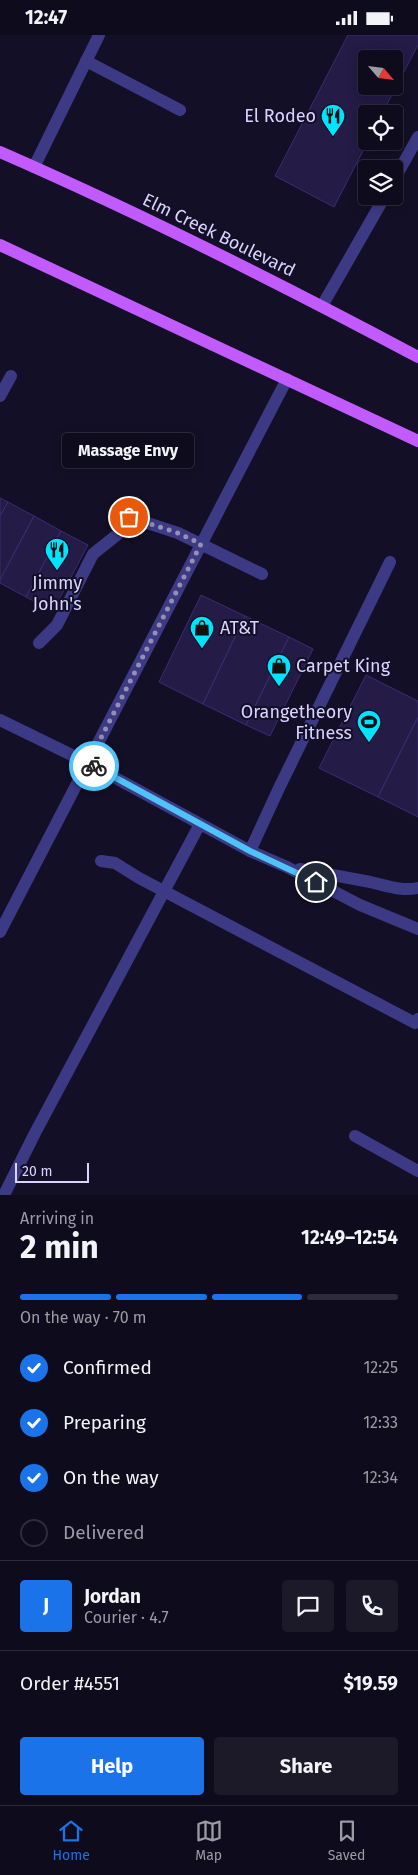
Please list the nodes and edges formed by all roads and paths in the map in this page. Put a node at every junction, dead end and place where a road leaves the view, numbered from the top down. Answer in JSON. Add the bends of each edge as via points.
{"nodes":[{"id":1,"x":99,"y":35,"type":"edge"},
{"id":2,"x":86,"y":61,"type":"junction"},
{"id":3,"x":180,"y":110,"type":"dead end"},
{"id":4,"x":418,"y":137,"type":"edge"},
{"id":5,"x":0,"y":152,"type":"edge"},
{"id":6,"x":403,"y":164,"type":"edge"},
{"id":7,"x":34,"y":167,"type":"junction"},
{"id":8,"x":380,"y":205,"type":"edge"},
{"id":9,"x":0,"y":245,"type":"edge"},
{"id":10,"x":322,"y":306,"type":"junction"},
{"id":11,"x":418,"y":357,"type":"edge"},
{"id":12,"x":11,"y":375,"type":"dead end"},
{"id":13,"x":287,"y":379,"type":"junction"},
{"id":14,"x":0,"y":397,"type":"edge"},
{"id":15,"x":418,"y":441,"type":"edge"},
{"id":16,"x":129,"y":517,"type":"dead end"},
{"id":17,"x":118,"y":534,"type":"dead end"},
{"id":18,"x":201,"y":544,"type":"junction"},
{"id":19,"x":390,"y":561,"type":"dead end"},
{"id":20,"x":262,"y":574,"type":"dead end"},
{"id":21,"x":39,"y":643,"type":"dead end"},
{"id":22,"x":0,"y":720,"type":"edge"},
{"id":23,"x":88,"y":763,"type":"junction"},
{"id":24,"x":200,"y":823,"type":"junction"},
{"id":25,"x":250,"y":851,"type":"junction"},
{"id":26,"x":101,"y":861,"type":"dead end"},
{"id":27,"x":287,"y":867,"type":"junction"},
{"id":28,"x":418,"y":888,"type":"edge"},
{"id":29,"x":164,"y":890,"type":"junction"},
{"id":30,"x":418,"y":929,"type":"edge"},
{"id":31,"x":0,"y":932,"type":"edge"},
{"id":32,"x":418,"y":1019,"type":"edge"},
{"id":33,"x":355,"y":1136,"type":"dead end"},
{"id":34,"x":418,"y":1171,"type":"edge"},
{"id":35,"x":4,"y":1195,"type":"edge"}],
"edges":[{"from":1,"to":2,"type":"street"},
{"from":2,"to":3,"type":"street"},
{"from":2,"to":7,"type":"street"},
{"from":4,"to":6,"type":"street"},
{"from":5,"to":7,"type":"main road","name":"Elm Creek Boulevard"},
{"from":7,"to":10,"type":"main road","name":"Elm Creek Boulevard"},
{"from":8,"to":10,"type":"street"},
{"from":9,"to":13,"type":"main road"},
{"from":10,"to":11,"type":"main road","name":"Elm Creek Boulevard"},
{"from":12,"to":14,"type":"street"},
{"from":13,"to":15,"type":"main road"},
{"from":13,"to":18,"type":"street"},
{"from":16,"to":18,"type":"street"},
{"from":17,"to":21,"type":"street","via":[[94,555],[57,625]]},
{"from":18,"to":20,"type":"street"},
{"from":18,"to":23,"type":"street"},
{"from":19,"to":25,"type":"street"},
{"from":22,"to":23,"type":"street"},
{"from":23,"to":24,"type":"street"},
{"from":23,"to":31,"type":"street"},
{"from":24,"to":25,"type":"street"},
{"from":24,"to":29,"type":"street"},
{"from":25,"to":27,"type":"street"},
{"from":26,"to":29,"type":"street","via":[[115,863]]},
{"from":27,"to":28,"type":"street","via":[[393,888]]},
{"from":27,"to":30,"type":"street","via":[[360,905]]},
{"from":29,"to":32,"type":"street","via":[[415,1023]]},
{"from":29,"to":35,"type":"street"},
{"from":33,"to":34,"type":"street"}]}
